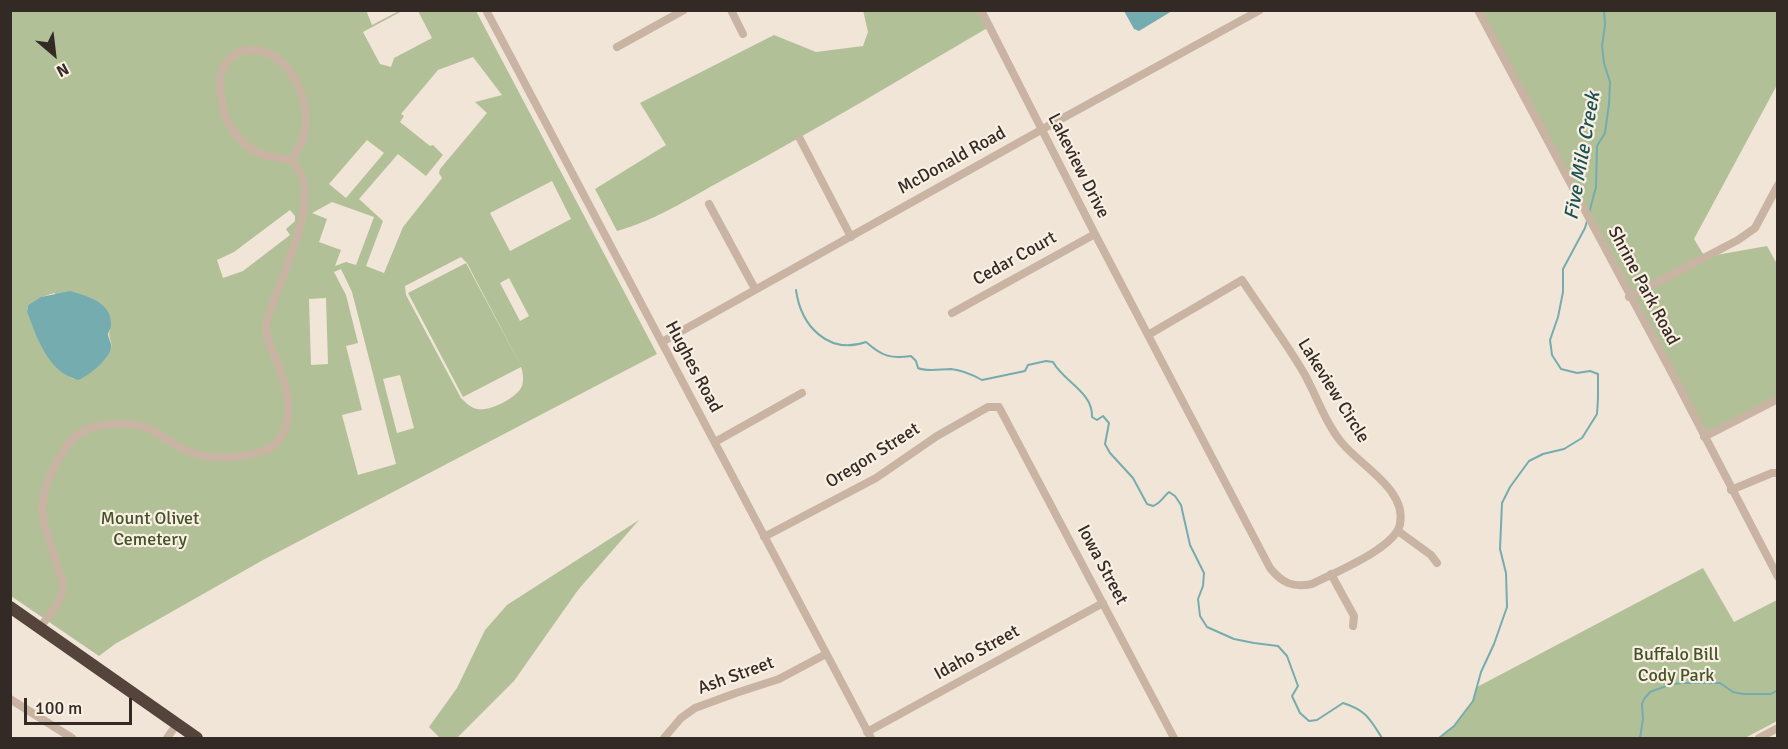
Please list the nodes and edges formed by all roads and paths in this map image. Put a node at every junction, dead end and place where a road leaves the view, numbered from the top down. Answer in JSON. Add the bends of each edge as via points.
{"nodes":[{"id":1,"x":486,"y":10,"type":"edge"},
{"id":2,"x":684,"y":10,"type":"edge"},
{"id":3,"x":730,"y":10,"type":"edge"},
{"id":4,"x":981,"y":10,"type":"edge"},
{"id":5,"x":1260,"y":10,"type":"edge"},
{"id":6,"x":1478,"y":10,"type":"edge"},
{"id":7,"x":743,"y":34,"type":"dead end"},
{"id":8,"x":617,"y":47,"type":"dead end"},
{"id":9,"x":1041,"y":130,"type":"junction"},
{"id":10,"x":800,"y":139,"type":"dead end"},
{"id":11,"x":291,"y":160,"type":"junction"},
{"id":12,"x":1778,"y":185,"type":"edge"},
{"id":13,"x":709,"y":204,"type":"dead end"},
{"id":14,"x":1095,"y":234,"type":"junction"},
{"id":15,"x":851,"y":237,"type":"junction"},
{"id":16,"x":755,"y":289,"type":"junction"},
{"id":17,"x":1629,"y":297,"type":"junction"},
{"id":18,"x":952,"y":313,"type":"dead end"},
{"id":19,"x":1148,"y":335,"type":"junction"},
{"id":20,"x":662,"y":342,"type":"junction"},
{"id":21,"x":802,"y":393,"type":"dead end"},
{"id":22,"x":1778,"y":399,"type":"edge"},
{"id":23,"x":999,"y":407,"type":"joint"},
{"id":24,"x":1704,"y":437,"type":"junction"},
{"id":25,"x":714,"y":442,"type":"junction"},
{"id":26,"x":1778,"y":473,"type":"edge"},
{"id":27,"x":1731,"y":490,"type":"junction"},
{"id":28,"x":1398,"y":531,"type":"junction"},
{"id":29,"x":765,"y":537,"type":"junction"},
{"id":30,"x":1437,"y":563,"type":"dead end"},
{"id":31,"x":1332,"y":574,"type":"junction"},
{"id":32,"x":1778,"y":577,"type":"edge"},
{"id":33,"x":1103,"y":603,"type":"junction"},
{"id":34,"x":10,"y":607,"type":"edge"},
{"id":35,"x":1353,"y":626,"type":"dead end"},
{"id":36,"x":40,"y":627,"type":"junction"},
{"id":37,"x":826,"y":654,"type":"junction"},
{"id":38,"x":10,"y":699,"type":"edge"},
{"id":39,"x":177,"y":724,"type":"junction"},
{"id":40,"x":1778,"y":728,"type":"edge"},
{"id":41,"x":869,"y":735,"type":"edge"},
{"id":42,"x":72,"y":738,"type":"edge"},
{"id":43,"x":167,"y":738,"type":"edge"},
{"id":44,"x":196,"y":738,"type":"edge"},
{"id":45,"x":664,"y":738,"type":"edge"},
{"id":46,"x":1174,"y":738,"type":"edge"},
{"id":47,"x":1759,"y":738,"type":"edge"}],
"edges":[{"from":1,"to":20,"type":"street","name":"Hughes Road"},
{"from":2,"to":8,"type":"street"},
{"from":3,"to":7,"type":"street"},
{"from":4,"to":9,"type":"street","name":"Lakeview Drive"},
{"from":5,"to":9,"type":"street","name":"McDonald Road"},
{"from":6,"to":17,"type":"street","name":"Shrine Park Road"},
{"from":9,"to":14,"type":"street","name":"Lakeview Drive"},
{"from":9,"to":15,"type":"street","name":"McDonald Road"},
{"from":10,"to":15,"type":"street"},
{"from":11,"to":11,"type":"street","via":[[306,128],[305,108],[291,72],[262,51],[240,51],[225,64],[219,76],[224,114],[245,145],[259,153]]},
{"from":11,"to":36,"type":"street","via":[[301,174],[306,197],[266,320],[267,337],[281,372],[289,413],[278,442],[266,451],[218,458],[195,454],[148,428],[128,423],[101,424],[77,434],[58,460],[42,504],[64,592]]},
{"from":12,"to":17,"type":"street","via":[[1755,228]]},
{"from":13,"to":16,"type":"street"},
{"from":14,"to":18,"type":"street","name":"Cedar Court"},
{"from":14,"to":19,"type":"street","name":"Lakeview Drive"},
{"from":15,"to":16,"type":"street","name":"McDonald Road"},
{"from":16,"to":20,"type":"street","name":"McDonald Road"},
{"from":17,"to":24,"type":"street","name":"Shrine Park Road"},
{"from":19,"to":28,"type":"street","name":"Lakeview Circle","via":[[1242,280],[1304,374],[1340,441],[1391,489],[1399,503]]},
{"from":19,"to":31,"type":"street","via":[[1277,578],[1300,586]]},
{"from":20,"to":25,"type":"street","name":"Hughes Road"},
{"from":21,"to":25,"type":"street"},
{"from":22,"to":24,"type":"street"},
{"from":23,"to":29,"type":"street","name":"Oregon Street","via":[[988,407],[876,478]]},
{"from":23,"to":33,"type":"street","name":"Iowa Street"},
{"from":24,"to":27,"type":"street","name":"Shrine Park Road"},
{"from":25,"to":29,"type":"street","name":"Hughes Road"},
{"from":26,"to":27,"type":"street"},
{"from":27,"to":32,"type":"street","name":"Shrine Park Road"},
{"from":28,"to":30,"type":"street"},
{"from":28,"to":31,"type":"street","via":[[1380,549]]},
{"from":29,"to":37,"type":"street","name":"Hughes Road"},
{"from":31,"to":35,"type":"street","via":[[1354,616]]},
{"from":33,"to":41,"type":"street","name":"Idaho Street"},
{"from":33,"to":46,"type":"street","name":"Iowa Street"},
{"from":34,"to":36,"type":"highway"},
{"from":36,"to":39,"type":"highway"},
{"from":37,"to":41,"type":"street","name":"Hughes Road"},
{"from":37,"to":45,"type":"street","name":"Ash Street","via":[[779,679],[695,708]]},
{"from":38,"to":42,"type":"street"},
{"from":39,"to":43,"type":"street"},
{"from":39,"to":44,"type":"highway"},
{"from":40,"to":47,"type":"street"}]}
